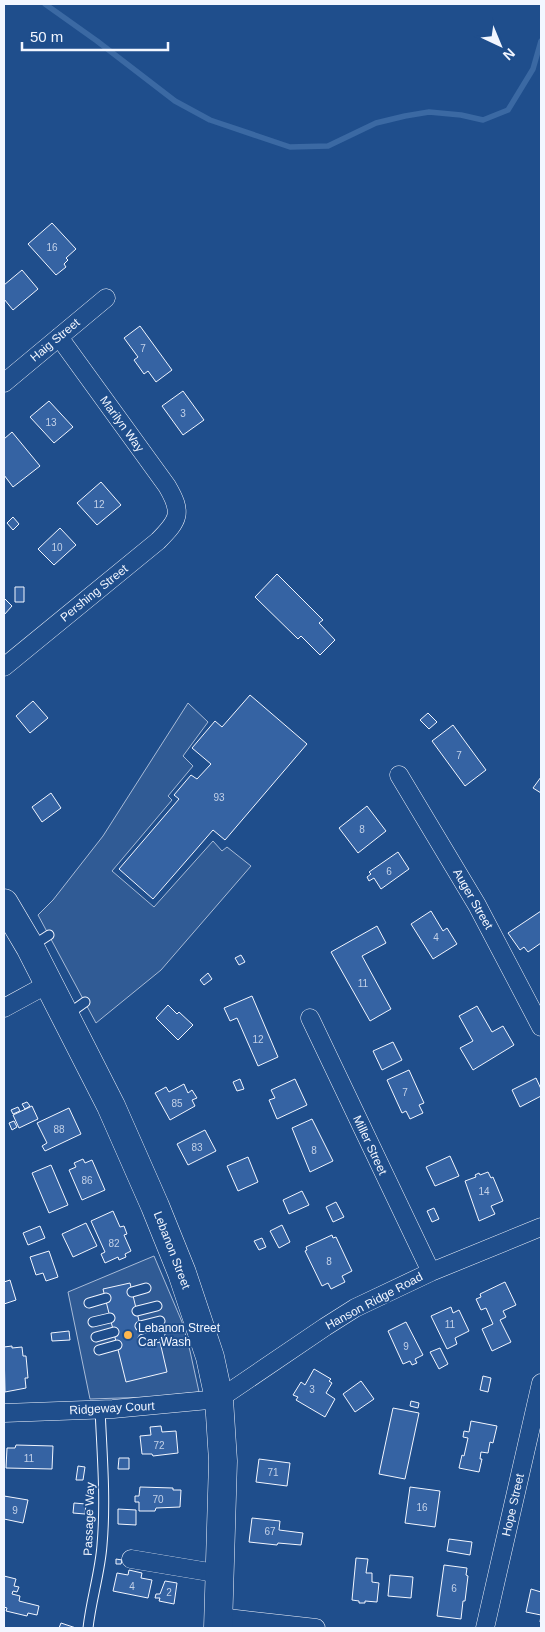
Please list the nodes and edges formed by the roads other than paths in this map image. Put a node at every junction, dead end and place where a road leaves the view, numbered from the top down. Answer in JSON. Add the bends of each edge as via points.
{"nodes":[{"id":1,"x":106,"y":298,"type":"dead end"},
{"id":2,"x":59,"y":337,"type":"junction"},
{"id":3,"x":4,"y":383,"type":"edge"},
{"id":4,"x":177,"y":514,"type":"joint"},
{"id":5,"x":4,"y":667,"type":"edge"},
{"id":6,"x":398,"y":775,"type":"dead end"},
{"id":7,"x":4,"y":903,"type":"edge"},
{"id":8,"x":48,"y":984,"type":"junction"},
{"id":9,"x":4,"y":1008,"type":"edge"},
{"id":10,"x":310,"y":1018,"type":"dead end"},
{"id":11,"x":541,"y":1027,"type":"edge"},
{"id":12,"x":541,"y":1226,"type":"edge"},
{"id":13,"x":431,"y":1272,"type":"junction"},
{"id":14,"x":146,"y":1288,"type":"dead end"},
{"id":15,"x":132,"y":1292,"type":"dead end"},
{"id":16,"x":106,"y":1298,"type":"dead end"},
{"id":17,"x":89,"y":1303,"type":"dead end"},
{"id":18,"x":157,"y":1306,"type":"dead end"},
{"id":19,"x":136,"y":1311,"type":"dead end"},
{"id":20,"x":110,"y":1318,"type":"dead end"},
{"id":21,"x":160,"y":1320,"type":"dead end"},
{"id":22,"x":93,"y":1322,"type":"dead end"},
{"id":23,"x":140,"y":1326,"type":"dead end"},
{"id":24,"x":114,"y":1332,"type":"dead end"},
{"id":25,"x":160,"y":1334,"type":"dead end"},
{"id":26,"x":96,"y":1337,"type":"dead end"},
{"id":27,"x":143,"y":1339,"type":"dead end"},
{"id":28,"x":117,"y":1345,"type":"dead end"},
{"id":29,"x":99,"y":1350,"type":"dead end"},
{"id":30,"x":541,"y":1383,"type":"edge"},
{"id":31,"x":219,"y":1399,"type":"junction"},
{"id":32,"x":107,"y":1406,"type":"junction"},
{"id":33,"x":4,"y":1412,"type":"edge"},
{"id":34,"x":131,"y":1559,"type":"dead end"},
{"id":35,"x":221,"y":1574,"type":"junction"},
{"id":36,"x":218,"y":1622,"type":"edge"},
{"id":37,"x":88,"y":1628,"type":"edge"},
{"id":38,"x":316,"y":1628,"type":"edge"},
{"id":39,"x":485,"y":1628,"type":"edge"}],
"edges":[{"from":1,"to":2,"type":"street","name":"Haig Street"},
{"from":2,"to":3,"type":"street","name":"Haig Street"},
{"from":2,"to":4,"type":"street","name":"Marilyn Way","via":[[167,486],[177,505]]},
{"from":4,"to":5,"type":"street","name":"Pershing Street","via":[[169,530],[158,541]]},
{"from":6,"to":11,"type":"street","name":"Auger Street","via":[[477,905]]},
{"from":7,"to":8,"type":"highway","name":"Lebanon Street","via":[[39,941]]},
{"from":8,"to":9,"type":"street"},
{"from":8,"to":31,"type":"highway","name":"Lebanon Street","via":[[75,1009],[118,1122],[155,1206],[187,1302],[210,1357]]},
{"from":10,"to":13,"type":"street","name":"Miller Street"},
{"from":12,"to":13,"type":"street","name":"Hanson Ridge Road"},
{"from":13,"to":31,"type":"street","name":"Hanson Ridge Road","via":[[338,1318]]},
{"from":14,"to":15,"type":"lane"},
{"from":16,"to":17,"type":"lane"},
{"from":18,"to":19,"type":"lane"},
{"from":20,"to":22,"type":"lane"},
{"from":21,"to":23,"type":"lane"},
{"from":24,"to":26,"type":"lane"},
{"from":25,"to":27,"type":"lane"},
{"from":28,"to":29,"type":"lane"},
{"from":30,"to":39,"type":"street","name":"Hope Street"},
{"from":31,"to":32,"type":"street","name":"Ridgeway Court"},
{"from":31,"to":35,"type":"highway","name":"Lebanon Street","via":[[223,1485]]},
{"from":32,"to":33,"type":"street","name":"Ridgeway Court"},
{"from":32,"to":37,"type":"lane","name":"Passage Way","via":[[100,1565]]},
{"from":34,"to":35,"type":"street"},
{"from":35,"to":36,"type":"highway","name":"Lebanon Street"},
{"from":36,"to":38,"type":"street"}]}
